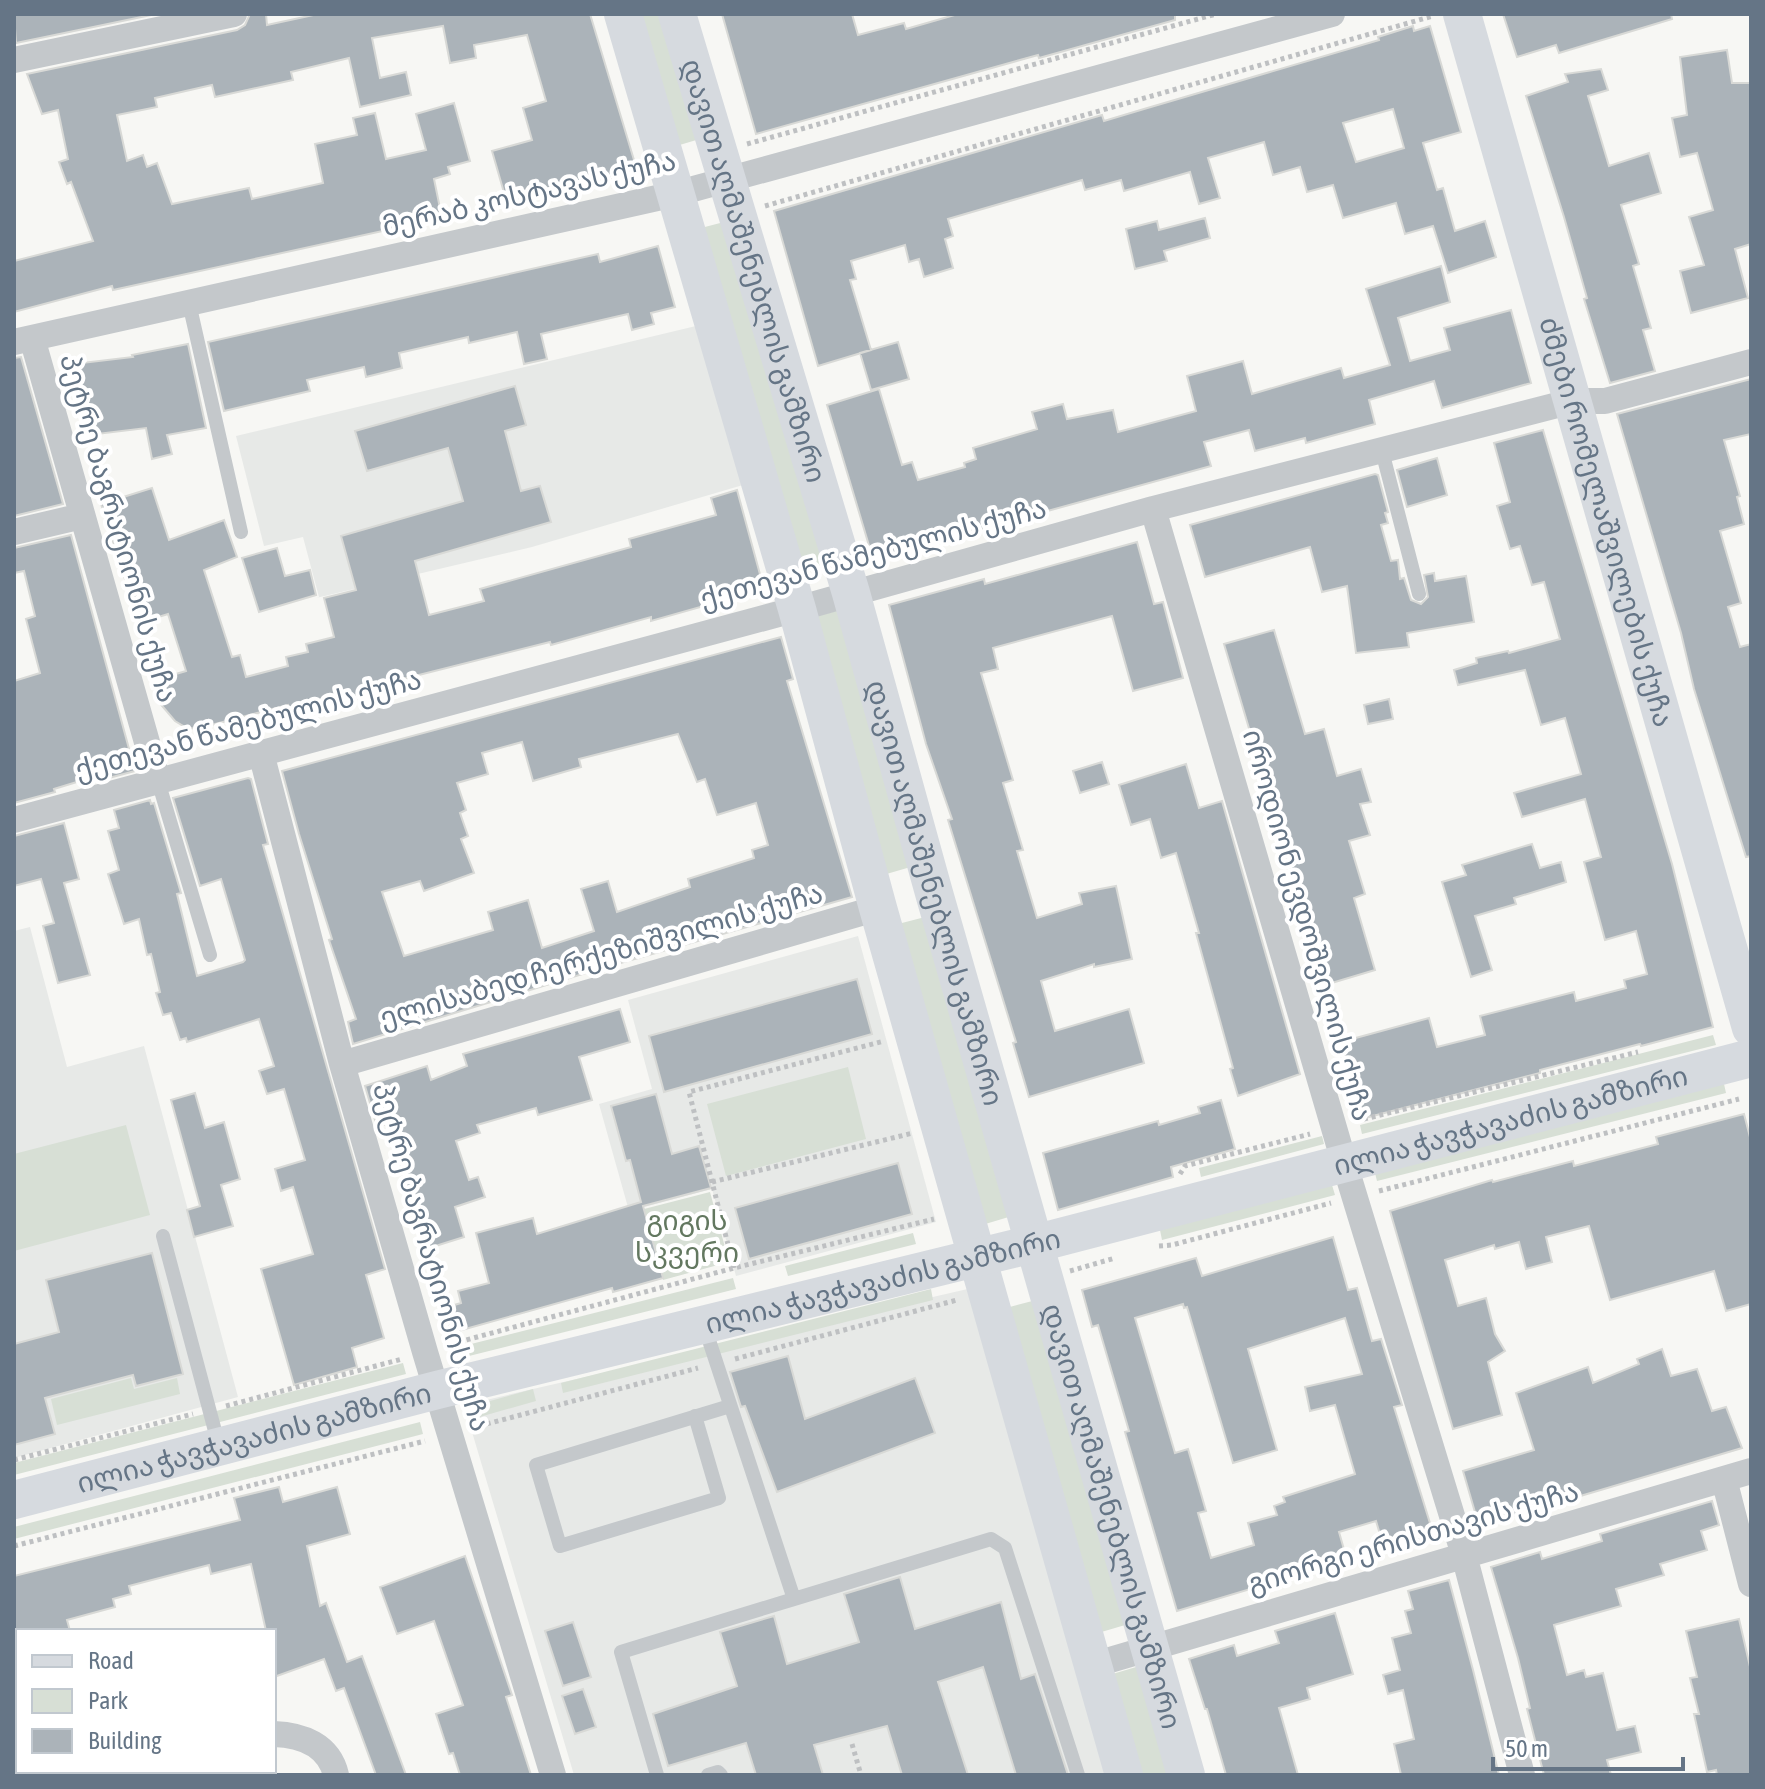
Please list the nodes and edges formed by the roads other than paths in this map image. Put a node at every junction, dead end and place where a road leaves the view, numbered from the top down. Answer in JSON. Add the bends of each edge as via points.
{"nodes":[{"id":1,"x":234,"y":14,"type":"edge"},
{"id":2,"x":623,"y":14,"type":"edge"},
{"id":3,"x":677,"y":14,"type":"edge"},
{"id":4,"x":1332,"y":14,"type":"edge"},
{"id":5,"x":1448,"y":15,"type":"edge"},
{"id":6,"x":14,"y":60,"type":"edge"},
{"id":7,"x":731,"y":163,"type":"junction"},
{"id":8,"x":675,"y":194,"type":"junction"},
{"id":9,"x":189,"y":303,"type":"junction"},
{"id":10,"x":23,"y":340,"type":"edge"},
{"id":11,"x":1751,"y":362,"type":"edge"},
{"id":12,"x":1573,"y":401,"type":"junction"},
{"id":13,"x":1382,"y":451,"type":"junction"},
{"id":14,"x":1153,"y":509,"type":"junction"},
{"id":15,"x":82,"y":516,"type":"junction"},
{"id":16,"x":14,"y":532,"type":"edge"},
{"id":17,"x":241,"y":532,"type":"dead end"},
{"id":18,"x":851,"y":593,"type":"junction"},
{"id":19,"x":1419,"y":594,"type":"dead end"},
{"id":20,"x":797,"y":609,"type":"junction"},
{"id":21,"x":261,"y":753,"type":"junction"},
{"id":22,"x":158,"y":781,"type":"junction"},
{"id":23,"x":14,"y":820,"type":"edge"},
{"id":24,"x":878,"y":908,"type":"junction"},
{"id":25,"x":210,"y":955,"type":"dead end"},
{"id":26,"x":1751,"y":1028,"type":"edge"},
{"id":27,"x":1751,"y":1058,"type":"edge"},
{"id":28,"x":342,"y":1064,"type":"junction"},
{"id":29,"x":1344,"y":1162,"type":"junction"},
{"id":30,"x":163,"y":1236,"type":"dead end"},
{"id":31,"x":1034,"y":1244,"type":"junction"},
{"id":32,"x":978,"y":1258,"type":"junction"},
{"id":33,"x":704,"y":1325,"type":"junction"},
{"id":34,"x":437,"y":1390,"type":"junction"},
{"id":35,"x":730,"y":1406,"type":"junction"},
{"id":36,"x":695,"y":1416,"type":"junction"},
{"id":37,"x":219,"y":1447,"type":"junction"},
{"id":38,"x":1751,"y":1471,"type":"edge"},
{"id":39,"x":1724,"y":1479,"type":"junction"},
{"id":40,"x":14,"y":1500,"type":"edge"},
{"id":41,"x":1464,"y":1555,"type":"junction"},
{"id":42,"x":1751,"y":1584,"type":"edge"},
{"id":43,"x":794,"y":1599,"type":"junction"},
{"id":44,"x":1151,"y":1647,"type":"junction"},
{"id":45,"x":1093,"y":1665,"type":"junction"},
{"id":46,"x":276,"y":1734,"type":"edge"},
{"id":47,"x":336,"y":1775,"type":"edge"},
{"id":48,"x":553,"y":1775,"type":"edge"},
{"id":49,"x":657,"y":1775,"type":"edge"},
{"id":50,"x":708,"y":1775,"type":"edge"},
{"id":51,"x":721,"y":1775,"type":"edge"},
{"id":52,"x":1078,"y":1775,"type":"edge"},
{"id":53,"x":1124,"y":1775,"type":"edge"},
{"id":54,"x":1186,"y":1775,"type":"edge"},
{"id":55,"x":1522,"y":1775,"type":"edge"}],
"edges":[{"from":1,"to":6,"type":"street"},
{"from":2,"to":8,"type":"street","name":"დავით აღმაშენებლის გამზირი"},
{"from":3,"to":7,"type":"street","name":"დავით აღმაშენებლის გამზირი"},
{"from":4,"to":7,"type":"street","name":"მერაბ კოსტავას ქუჩა"},
{"from":5,"to":12,"type":"street","name":"ძმები რომელაშვილების ქუჩა"},
{"from":7,"to":8,"type":"street","name":"მერაბ კოსტავას ქუჩა"},
{"from":7,"to":18,"type":"street","name":"დავით აღმაშენებლის გამზირი"},
{"from":8,"to":9,"type":"street","name":"მერაბ კოსტავას ქუჩა"},
{"from":8,"to":20,"type":"street","name":"დავით აღმაშენებლის გამზირი"},
{"from":9,"to":10,"type":"street","name":"მერაბ კოსტავას ქუჩა"},
{"from":9,"to":17,"type":"lane"},
{"from":10,"to":15,"type":"street","name":"პეტრე ბაგრატიონის ქუჩა"},
{"from":11,"to":12,"type":"street","name":"ქეთევან წამებულის ქუჩა","via":[[1605,401]]},
{"from":12,"to":13,"type":"street","name":"ქეთევან წამებულის ქუჩა"},
{"from":12,"to":26,"type":"street","name":"ძმები რომელაშვილების ქუჩა"},
{"from":13,"to":14,"type":"street","name":"ქეთევან წამებულის ქუჩა"},
{"from":13,"to":19,"type":"lane"},
{"from":14,"to":18,"type":"street","name":"ქეთევან წამებულის ქუჩა"},
{"from":14,"to":29,"type":"street","name":"იროდიონ ევდოშვილის ქუჩა"},
{"from":15,"to":16,"type":"street"},
{"from":15,"to":22,"type":"street","name":"პეტრე ბაგრატიონის ქუჩა"},
{"from":18,"to":20,"type":"street","name":"ქეთევან წამებულის ქუჩა"},
{"from":18,"to":31,"type":"street","name":"დავით აღმაშენებლის გამზირი"},
{"from":20,"to":21,"type":"street","name":"ქეთევან წამებულის ქუჩა"},
{"from":20,"to":24,"type":"street","name":"დავით აღმაშენებლის გამზირი"},
{"from":21,"to":22,"type":"street","name":"ქეთევან წამებულის ქუჩა"},
{"from":21,"to":28,"type":"street","name":"პეტრე ბაგრატიონის ქუჩა"},
{"from":22,"to":23,"type":"street","name":"ქეთევან წამებულის ქუჩა"},
{"from":22,"to":25,"type":"lane"},
{"from":24,"to":28,"type":"street","name":"ელისაბედ ჩერქეზიშვილის ქუჩა"},
{"from":24,"to":32,"type":"street","name":"დავით აღმაშენებლის გამზირი"},
{"from":27,"to":29,"type":"street","name":"ილია ჭავჭავაძის გამზირი"},
{"from":28,"to":34,"type":"street","name":"პეტრე ბაგრატიონის ქუჩა"},
{"from":29,"to":31,"type":"street","name":"ილია ჭავჭავაძის გამზირი"},
{"from":29,"to":41,"type":"street","name":"იროდიონ ევდოშვილის ქუჩა"},
{"from":30,"to":37,"type":"lane"},
{"from":31,"to":32,"type":"street","name":"ილია ჭავჭავაძის გამზირი"},
{"from":31,"to":44,"type":"street","name":"დავით აღმაშენებლის გამზირი"},
{"from":32,"to":33,"type":"street","name":"ილია ჭავჭავაძის გამზირი"},
{"from":32,"to":45,"type":"street","name":"დავით აღმაშენებლის გამზირი"},
{"from":33,"to":34,"type":"street","name":"ილია ჭავჭავაძის გამზირი"},
{"from":33,"to":35,"type":"lane"},
{"from":34,"to":37,"type":"street","name":"ილია ჭავჭავაძის გამზირი"},
{"from":34,"to":48,"type":"street","name":"პეტრე ბაგრატიონის ქუჩა"},
{"from":35,"to":36,"type":"lane"},
{"from":35,"to":43,"type":"lane"},
{"from":36,"to":36,"type":"lane","via":[[536,1465],[560,1546],[719,1498]]},
{"from":37,"to":40,"type":"street","name":"ილია ჭავჭავაძის გამზირი"},
{"from":38,"to":39,"type":"street","name":"გიორგი ერისთავის ქუჩა"},
{"from":39,"to":41,"type":"street","name":"გიორგი ერისთავის ქუჩა"},
{"from":39,"to":42,"type":"street"},
{"from":41,"to":44,"type":"street","name":"გიორგი ერისთავის ქუჩა"},
{"from":41,"to":55,"type":"street","name":"იროდიონ ევდოშვილის ქუჩა"},
{"from":43,"to":49,"type":"lane","via":[[621,1652]]},
{"from":43,"to":52,"type":"lane","via":[[991,1539],[1005,1548]]},
{"from":44,"to":45,"type":"street","name":"გიორგი ერისთავის ქუჩა"},
{"from":44,"to":54,"type":"street","name":"დავით აღმაშენებლის გამზირი"},
{"from":45,"to":53,"type":"street","name":"დავით აღმაშენებლის გამზირი"},
{"from":46,"to":47,"type":"street","via":[[310,1741],[324,1752]]},
{"from":50,"to":51,"type":"lane"}]}
